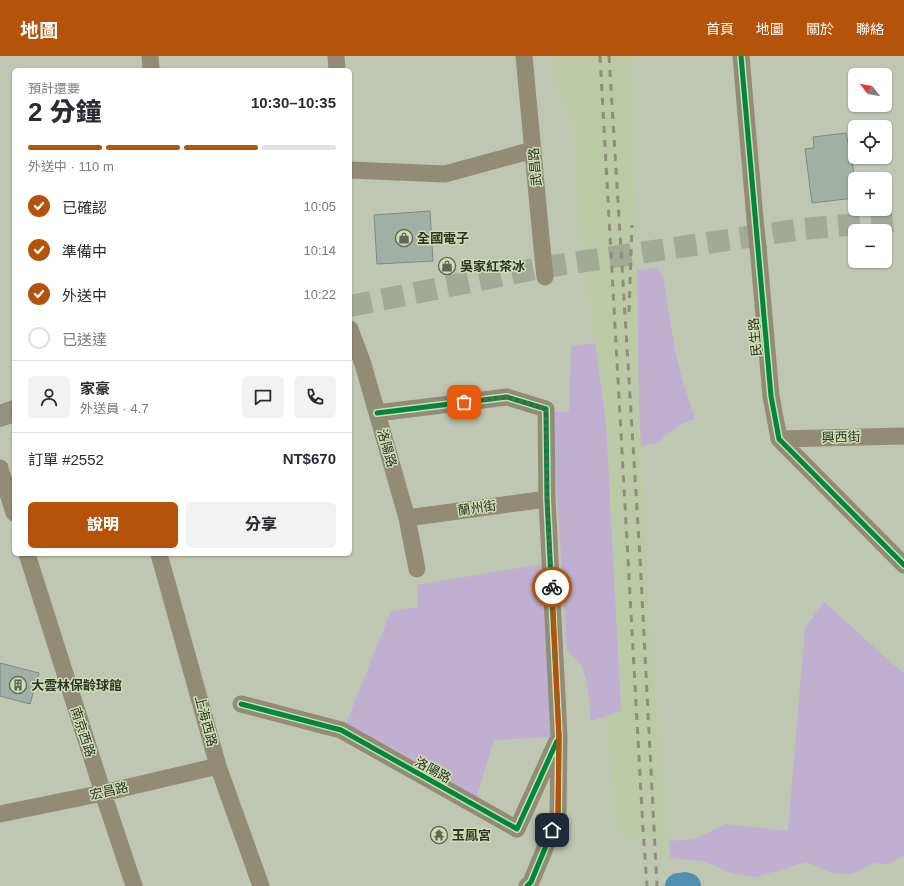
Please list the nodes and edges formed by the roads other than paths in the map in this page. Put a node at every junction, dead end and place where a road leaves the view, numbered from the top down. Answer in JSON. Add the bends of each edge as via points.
{"nodes":[{"id":1,"x":150,"y":56,"type":"edge"},
{"id":2,"x":336,"y":56,"type":"edge"},
{"id":3,"x":524,"y":56,"type":"edge"},
{"id":4,"x":741,"y":56,"type":"edge"},
{"id":5,"x":151,"y":68,"type":"edge"},
{"id":6,"x":337,"y":68,"type":"edge"},
{"id":7,"x":533,"y":150,"type":"junction"},
{"id":8,"x":352,"y":170,"type":"edge"},
{"id":9,"x":545,"y":277,"type":"dead end"},
{"id":10,"x":352,"y":335,"type":"edge"},
{"id":11,"x":12,"y":412,"type":"edge"},
{"id":12,"x":377,"y":413,"type":"junction"},
{"id":13,"x":0,"y":416,"type":"edge"},
{"id":14,"x":904,"y":436,"type":"edge"},
{"id":15,"x":779,"y":439,"type":"junction"},
{"id":16,"x":0,"y":468,"type":"edge"},
{"id":17,"x":547,"y":499,"type":"junction"},
{"id":18,"x":12,"y":506,"type":"edge"},
{"id":19,"x":407,"y":518,"type":"junction"},
{"id":20,"x":28,"y":556,"type":"edge"},
{"id":21,"x":160,"y":556,"type":"edge"},
{"id":22,"x":904,"y":566,"type":"edge"},
{"id":23,"x":417,"y":569,"type":"dead end"},
{"id":24,"x":241,"y":704,"type":"dead end"},
{"id":25,"x":559,"y":737,"type":"junction"},
{"id":26,"x":218,"y":766,"type":"junction"},
{"id":27,"x":103,"y":793,"type":"junction"},
{"id":28,"x":0,"y":814,"type":"edge"},
{"id":29,"x":134,"y":886,"type":"edge"},
{"id":30,"x":261,"y":886,"type":"edge"},
{"id":31,"x":527,"y":886,"type":"edge"}],
"edges":[{"from":1,"to":5,"type":"street"},
{"from":2,"to":6,"type":"street"},
{"from":3,"to":7,"type":"street","name":"武昌路"},
{"from":4,"to":15,"type":"street","name":"民生路","bridge":true,"via":[[771,396]]},
{"from":7,"to":8,"type":"street","via":[[446,174]]},
{"from":7,"to":9,"type":"street","name":"武昌路","bridge":true},
{"from":10,"to":12,"type":"street","name":"洛陽路"},
{"from":11,"to":13,"type":"main road"},
{"from":12,"to":17,"type":"street","name":"洛陽路","via":[[507,397],[546,409]]},
{"from":12,"to":19,"type":"street","name":"洛陽路"},
{"from":14,"to":15,"type":"street","name":"興西街"},
{"from":15,"to":22,"type":"street"},
{"from":16,"to":18,"type":"street"},
{"from":17,"to":19,"type":"street","name":"蘭州街"},
{"from":17,"to":25,"type":"street","name":"洛陽路"},
{"from":19,"to":23,"type":"street","name":"洛陽路"},
{"from":20,"to":27,"type":"street","name":"南京西路"},
{"from":21,"to":26,"type":"street","name":"上海西路"},
{"from":24,"to":25,"type":"street","name":"洛陽路","via":[[341,730],[517,829]]},
{"from":25,"to":31,"type":"street","name":"洛陽路","via":[[558,817],[531,882]]},
{"from":26,"to":27,"type":"street","name":"宏昌路"},
{"from":26,"to":30,"type":"street","name":"上海西路"},
{"from":27,"to":28,"type":"street","name":"宏昌路"},
{"from":27,"to":29,"type":"street","name":"南京西路"}]}
